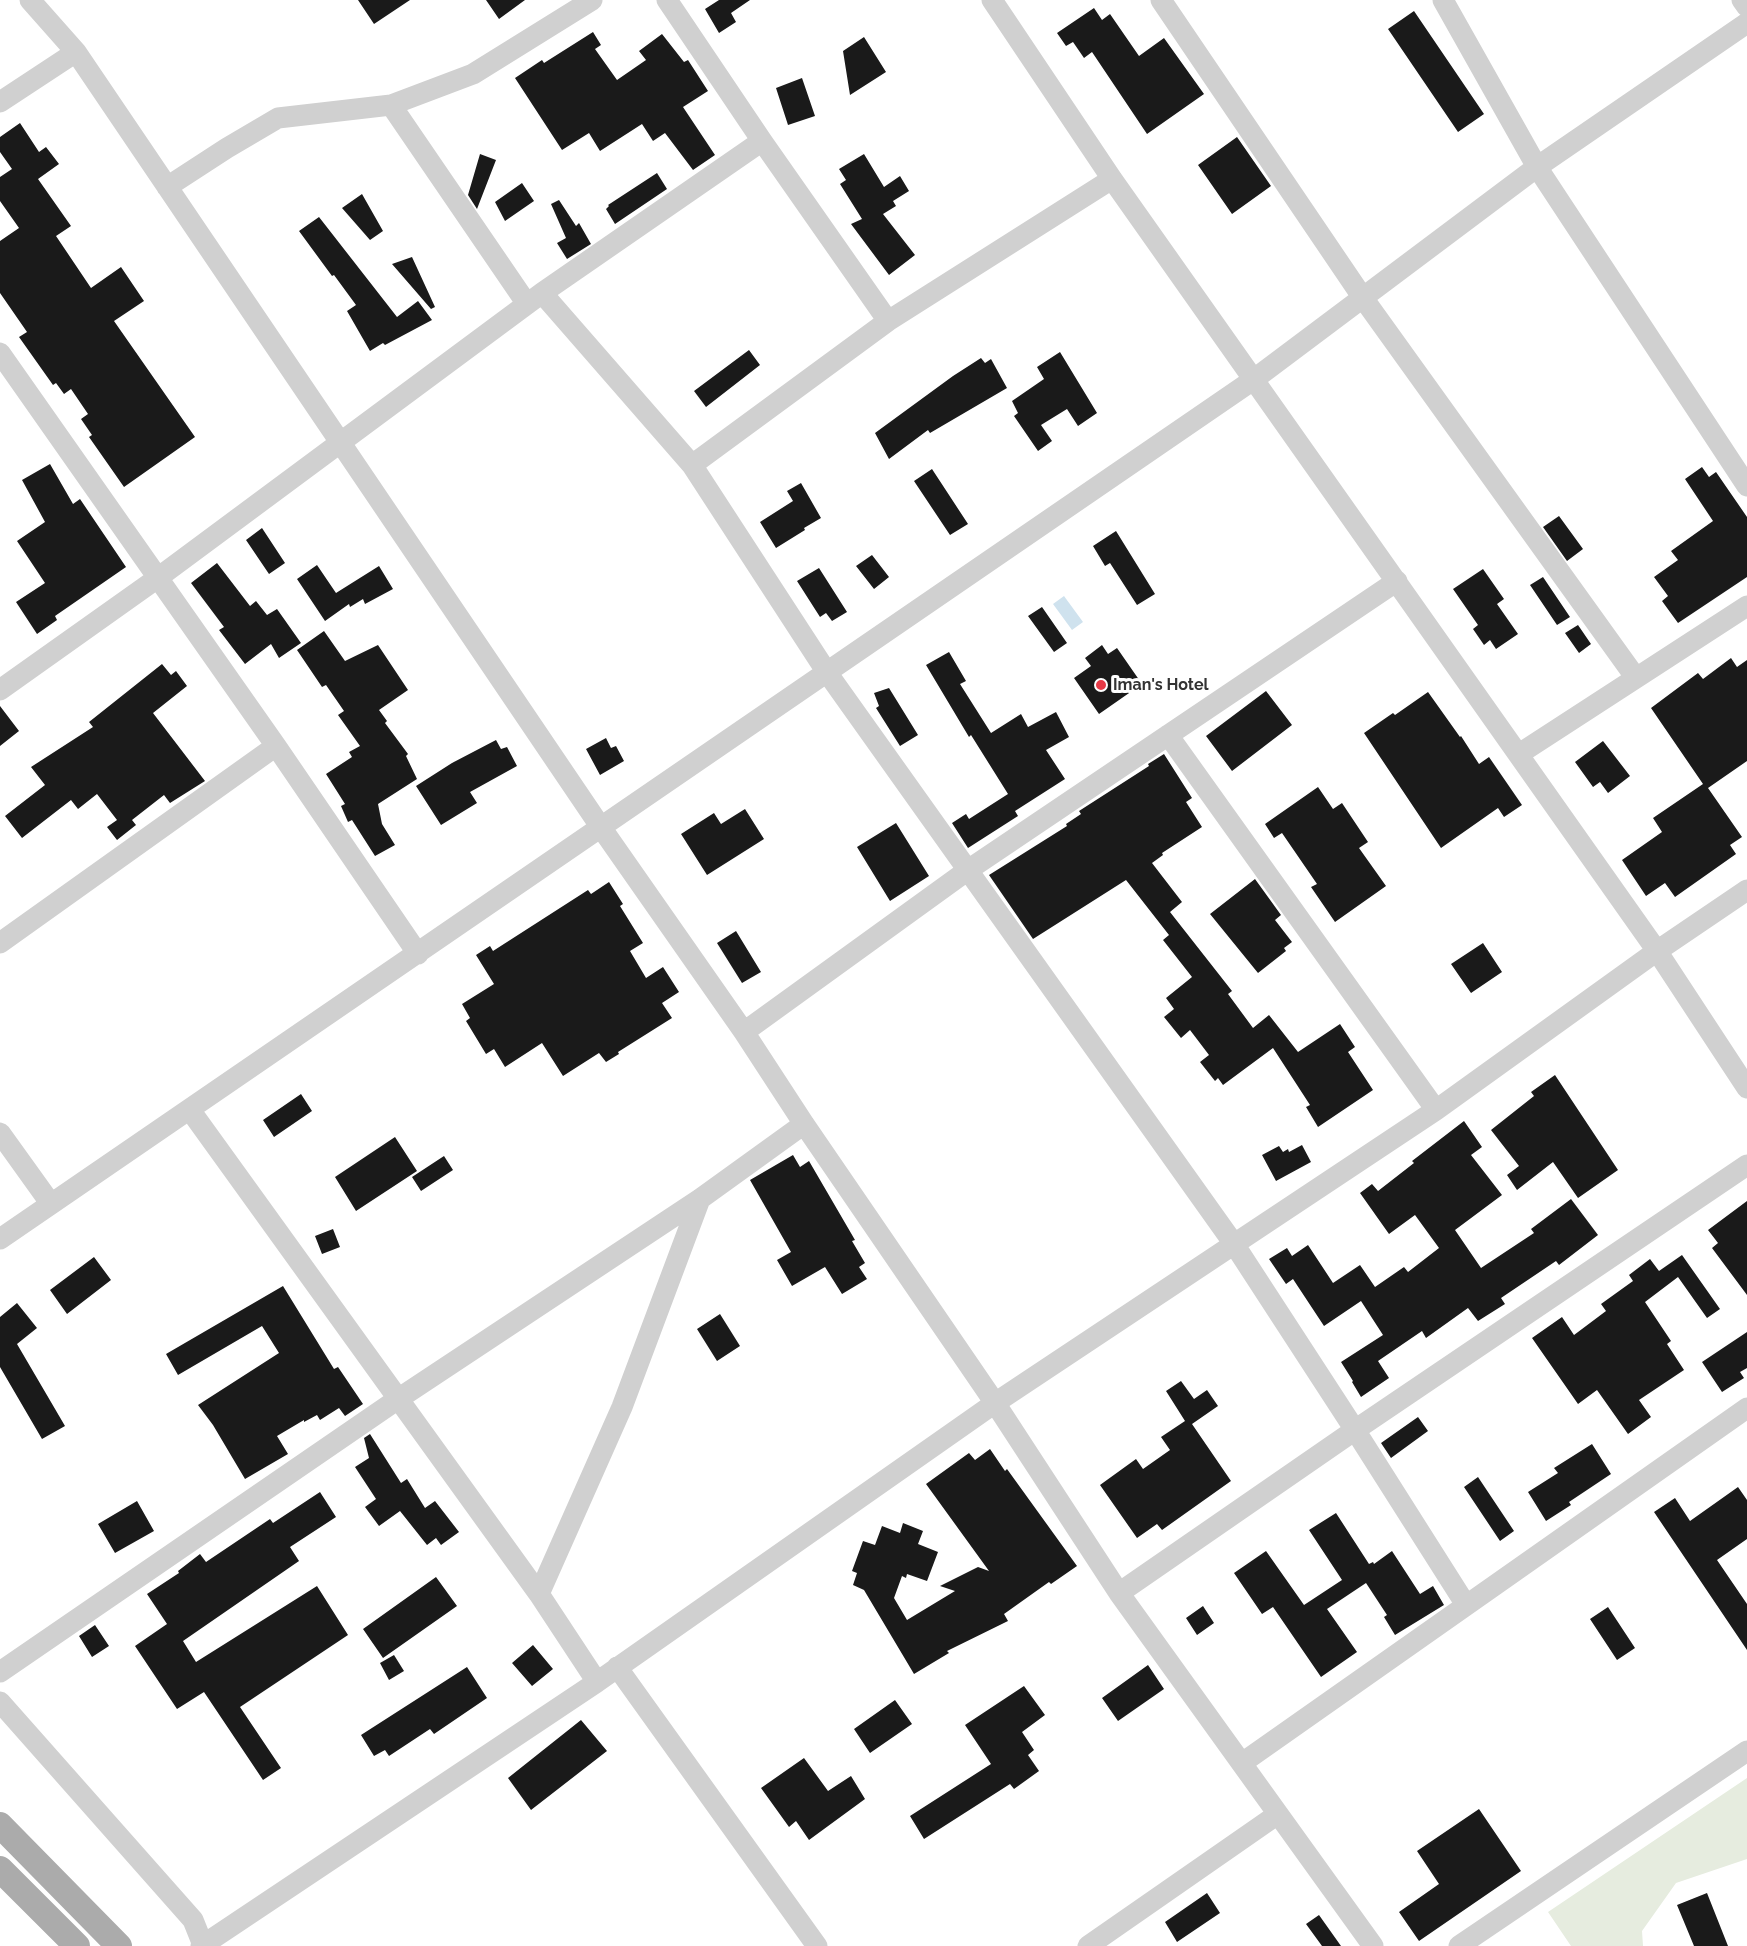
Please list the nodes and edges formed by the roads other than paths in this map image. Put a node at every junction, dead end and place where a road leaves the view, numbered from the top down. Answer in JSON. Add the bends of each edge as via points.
{"nodes":[{"id":1,"x":30,"y":0,"type":"edge"},
{"id":2,"x":592,"y":0,"type":"edge"},
{"id":3,"x":667,"y":0,"type":"edge"},
{"id":4,"x":992,"y":0,"type":"edge"},
{"id":5,"x":1161,"y":0,"type":"edge"},
{"id":6,"x":1443,"y":0,"type":"edge"},
{"id":7,"x":1742,"y":0,"type":"edge"},
{"id":8,"x":1747,"y":7,"type":"edge"},
{"id":9,"x":1747,"y":23,"type":"edge"},
{"id":10,"x":76,"y":52,"type":"junction"},
{"id":11,"x":0,"y":102,"type":"edge"},
{"id":12,"x":391,"y":105,"type":"junction"},
{"id":13,"x":762,"y":141,"type":"junction"},
{"id":14,"x":1537,"y":167,"type":"junction"},
{"id":15,"x":1112,"y":179,"type":"junction"},
{"id":16,"x":167,"y":187,"type":"junction"},
{"id":17,"x":1363,"y":297,"type":"junction"},
{"id":18,"x":535,"y":298,"type":"junction"},
{"id":19,"x":888,"y":321,"type":"junction"},
{"id":20,"x":0,"y":353,"type":"edge"},
{"id":21,"x":1253,"y":380,"type":"junction"},
{"id":22,"x":341,"y":442,"type":"junction"},
{"id":23,"x":692,"y":465,"type":"junction"},
{"id":24,"x":1747,"y":486,"type":"edge"},
{"id":25,"x":159,"y":577,"type":"junction"},
{"id":26,"x":1397,"y":581,"type":"junction"},
{"id":27,"x":1747,"y":606,"type":"edge"},
{"id":28,"x":826,"y":671,"type":"junction"},
{"id":29,"x":1636,"y":678,"type":"junction"},
{"id":30,"x":0,"y":690,"type":"edge"},
{"id":31,"x":1168,"y":735,"type":"junction"},
{"id":32,"x":276,"y":746,"type":"junction"},
{"id":33,"x":1519,"y":754,"type":"junction"},
{"id":34,"x":600,"y":826,"type":"junction"},
{"id":35,"x":968,"y":870,"type":"junction"},
{"id":36,"x":1747,"y":890,"type":"edge"},
{"id":37,"x":0,"y":943,"type":"edge"},
{"id":38,"x":1657,"y":951,"type":"junction"},
{"id":39,"x":417,"y":954,"type":"junction"},
{"id":40,"x":744,"y":1032,"type":"junction"},
{"id":41,"x":1747,"y":1088,"type":"edge"},
{"id":42,"x":190,"y":1110,"type":"junction"},
{"id":43,"x":1436,"y":1110,"type":"junction"},
{"id":44,"x":804,"y":1124,"type":"junction"},
{"id":45,"x":0,"y":1133,"type":"edge"},
{"id":46,"x":1747,"y":1165,"type":"edge"},
{"id":47,"x":700,"y":1199,"type":"junction"},
{"id":48,"x":51,"y":1204,"type":"junction"},
{"id":49,"x":0,"y":1239,"type":"edge"},
{"id":50,"x":1234,"y":1244,"type":"junction"},
{"id":51,"x":398,"y":1399,"type":"junction"},
{"id":52,"x":995,"y":1403,"type":"junction"},
{"id":53,"x":1747,"y":1407,"type":"edge"},
{"id":54,"x":1355,"y":1430,"type":"junction"},
{"id":55,"x":1119,"y":1593,"type":"junction"},
{"id":56,"x":539,"y":1594,"type":"junction"},
{"id":57,"x":1466,"y":1605,"type":"junction"},
{"id":58,"x":617,"y":1667,"type":"junction"},
{"id":59,"x":0,"y":1672,"type":"edge"},
{"id":60,"x":597,"y":1682,"type":"junction"},
{"id":61,"x":0,"y":1702,"type":"edge"},
{"id":62,"x":1747,"y":1750,"type":"edge"},
{"id":63,"x":1242,"y":1763,"type":"junction"},
{"id":64,"x":1278,"y":1814,"type":"junction"},
{"id":65,"x":0,"y":1825,"type":"edge"},
{"id":66,"x":0,"y":1869,"type":"edge"},
{"id":67,"x":202,"y":1945,"type":"edge"},
{"id":68,"x":77,"y":1946,"type":"edge"},
{"id":69,"x":119,"y":1946,"type":"edge"},
{"id":70,"x":817,"y":1946,"type":"edge"},
{"id":71,"x":1088,"y":1946,"type":"edge"},
{"id":72,"x":1373,"y":1946,"type":"edge"},
{"id":73,"x":1459,"y":1946,"type":"edge"}],
"edges":[{"from":1,"to":10,"type":"street"},
{"from":2,"to":12,"type":"street","via":[[473,74]]},
{"from":3,"to":13,"type":"street"},
{"from":4,"to":15,"type":"street"},
{"from":5,"to":17,"type":"street"},
{"from":6,"to":14,"type":"street"},
{"from":7,"to":8,"type":"street"},
{"from":9,"to":14,"type":"street"},
{"from":10,"to":11,"type":"street"},
{"from":10,"to":16,"type":"street"},
{"from":12,"to":16,"type":"street","via":[[278,118]]},
{"from":12,"to":18,"type":"street"},
{"from":13,"to":18,"type":"street"},
{"from":13,"to":19,"type":"street"},
{"from":14,"to":17,"type":"street"},
{"from":14,"to":24,"type":"street"},
{"from":15,"to":19,"type":"street"},
{"from":15,"to":21,"type":"street"},
{"from":16,"to":22,"type":"street"},
{"from":17,"to":21,"type":"street"},
{"from":17,"to":29,"type":"street"},
{"from":18,"to":22,"type":"street"},
{"from":18,"to":23,"type":"street"},
{"from":19,"to":23,"type":"street"},
{"from":20,"to":25,"type":"street"},
{"from":21,"to":26,"type":"street"},
{"from":21,"to":28,"type":"street"},
{"from":22,"to":25,"type":"street"},
{"from":22,"to":34,"type":"street"},
{"from":23,"to":28,"type":"street"},
{"from":25,"to":30,"type":"street"},
{"from":25,"to":32,"type":"street"},
{"from":26,"to":31,"type":"street"},
{"from":26,"to":33,"type":"street"},
{"from":27,"to":29,"type":"street"},
{"from":28,"to":34,"type":"street"},
{"from":28,"to":35,"type":"street"},
{"from":29,"to":33,"type":"street"},
{"from":31,"to":35,"type":"street"},
{"from":31,"to":43,"type":"street"},
{"from":32,"to":37,"type":"street"},
{"from":32,"to":39,"type":"street"},
{"from":33,"to":38,"type":"street"},
{"from":34,"to":39,"type":"street"},
{"from":34,"to":40,"type":"street"},
{"from":35,"to":40,"type":"street"},
{"from":35,"to":50,"type":"street"},
{"from":36,"to":38,"type":"street"},
{"from":38,"to":41,"type":"street"},
{"from":38,"to":43,"type":"street"},
{"from":39,"to":42,"type":"street"},
{"from":40,"to":44,"type":"street"},
{"from":42,"to":48,"type":"street"},
{"from":42,"to":51,"type":"street"},
{"from":43,"to":50,"type":"street"},
{"from":44,"to":47,"type":"street"},
{"from":44,"to":52,"type":"street"},
{"from":45,"to":48,"type":"street"},
{"from":46,"to":54,"type":"street"},
{"from":47,"to":51,"type":"street"},
{"from":47,"to":56,"type":"street","via":[[622,1407]]},
{"from":48,"to":49,"type":"street"},
{"from":50,"to":52,"type":"street"},
{"from":50,"to":54,"type":"street"},
{"from":51,"to":56,"type":"street"},
{"from":51,"to":59,"type":"street"},
{"from":52,"to":55,"type":"street"},
{"from":52,"to":58,"type":"street"},
{"from":53,"to":57,"type":"street"},
{"from":54,"to":55,"type":"street"},
{"from":54,"to":57,"type":"street"},
{"from":55,"to":63,"type":"street"},
{"from":56,"to":60,"type":"street"},
{"from":57,"to":63,"type":"street"},
{"from":58,"to":60,"type":"street"},
{"from":58,"to":70,"type":"street"},
{"from":60,"to":67,"type":"street"},
{"from":61,"to":67,"type":"street","via":[[193,1920]]},
{"from":62,"to":73,"type":"street"},
{"from":63,"to":64,"type":"street"},
{"from":64,"to":71,"type":"street"},
{"from":64,"to":72,"type":"street"},
{"from":65,"to":69,"type":"main road"},
{"from":66,"to":68,"type":"main road"}]}
